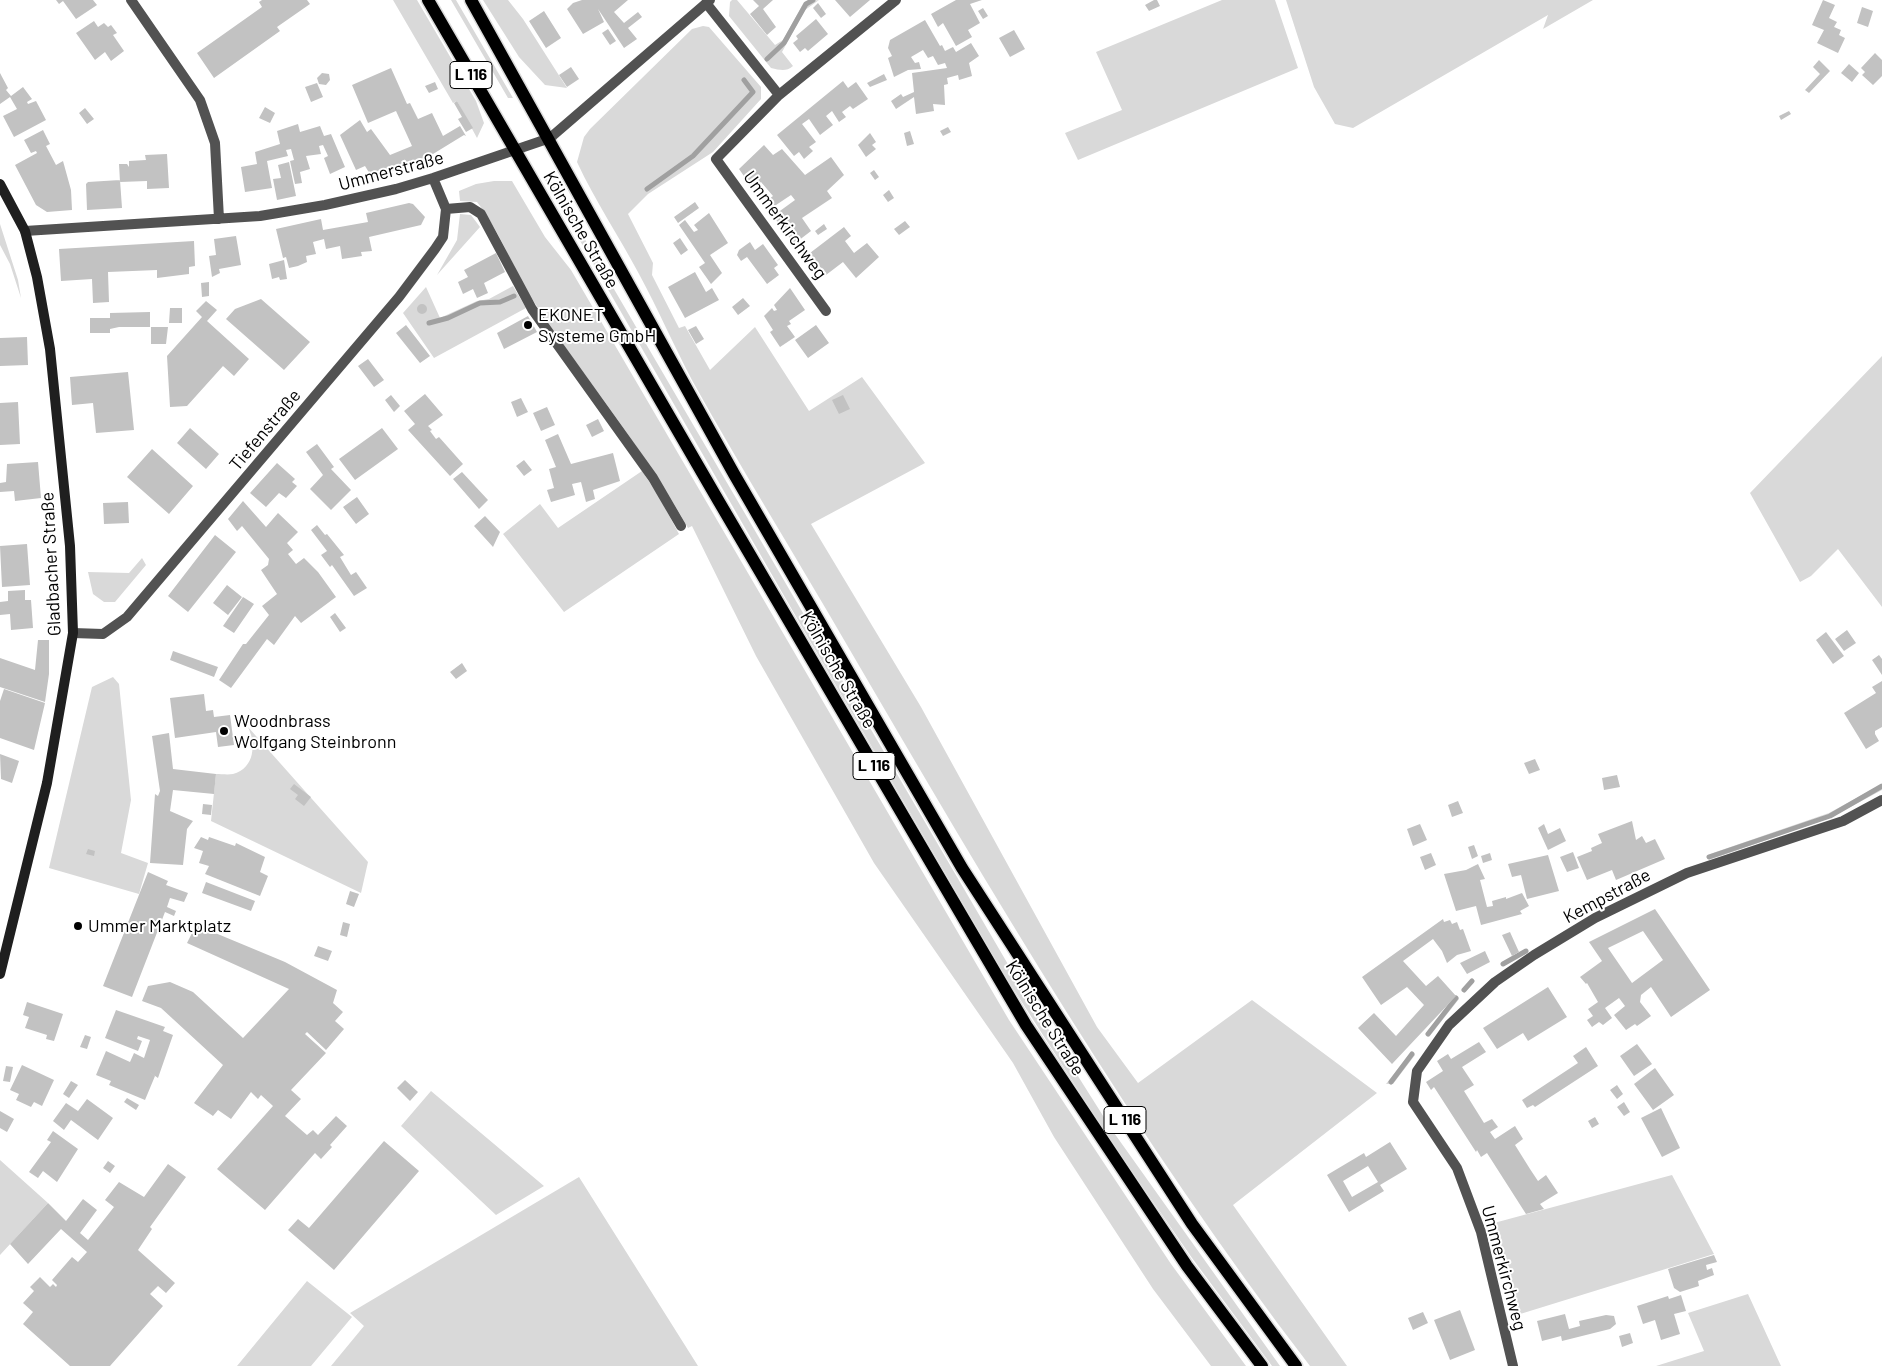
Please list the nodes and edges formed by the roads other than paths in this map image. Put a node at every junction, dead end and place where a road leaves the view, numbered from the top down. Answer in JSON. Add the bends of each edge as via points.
{"nodes":[{"id":1,"x":131,"y":0,"type":"edge"},
{"id":2,"x":428,"y":0,"type":"edge"},
{"id":3,"x":471,"y":0,"type":"edge"},
{"id":4,"x":896,"y":0,"type":"edge"},
{"id":5,"x":708,"y":2,"type":"edge"},
{"id":6,"x":779,"y":95,"type":"junction"},
{"id":7,"x":550,"y":138,"type":"junction"},
{"id":8,"x":514,"y":149,"type":"junction"},
{"id":9,"x":433,"y":178,"type":"junction"},
{"id":10,"x":0,"y":184,"type":"edge"},
{"id":11,"x":446,"y":209,"type":"junction"},
{"id":12,"x":219,"y":219,"type":"junction"},
{"id":13,"x":25,"y":231,"type":"junction"},
{"id":14,"x":826,"y":311,"type":"dead end"},
{"id":15,"x":681,"y":526,"type":"dead end"},
{"id":16,"x":73,"y":633,"type":"junction"},
{"id":17,"x":1882,"y":800,"type":"edge"},
{"id":18,"x":0,"y":974,"type":"edge"},
{"id":19,"x":1413,"y":1102,"type":"joint"},
{"id":20,"x":1262,"y":1366,"type":"edge"},
{"id":21,"x":1296,"y":1366,"type":"edge"},
{"id":22,"x":1513,"y":1366,"type":"edge"}],
"edges":[{"from":1,"to":12,"type":"street","via":[[200,100],[215,143]]},
{"from":2,"to":8,"type":"main road","name":"Kölnische Straße","number":"L 116"},
{"from":3,"to":7,"type":"main road","name":"Kölnische Straße","number":"L 116"},
{"from":4,"to":6,"type":"street"},
{"from":5,"to":6,"type":"street"},
{"from":5,"to":7,"type":"street","name":"Ummerstraße"},
{"from":6,"to":14,"type":"street","name":"Ummerkirchweg","via":[[716,159]]},
{"from":7,"to":8,"type":"street","name":"Ummerstraße"},
{"from":7,"to":21,"type":"main road","name":"Kölnische Straße","number":"L 116","via":[[734,474],[962,868],[1192,1224]]},
{"from":8,"to":9,"type":"street","name":"Ummerstraße"},
{"from":8,"to":20,"type":"main road","name":"Kölnische Straße","number":"L 116","via":[[1026,1025],[1187,1266]]},
{"from":9,"to":11,"type":"street","name":"Tiefenstraße"},
{"from":9,"to":12,"type":"street","name":"Ummerstraße","via":[[324,205]]},
{"from":10,"to":13,"type":"main road","name":"Gladbacher Straße"},
{"from":11,"to":15,"type":"street","via":[[470,207],[481,214],[532,309],[652,478]]},
{"from":11,"to":16,"type":"street","name":"Tiefenstraße","via":[[444,237],[399,297],[126,617],[103,634]]},
{"from":12,"to":13,"type":"street","name":"Ummerstraße"},
{"from":13,"to":16,"type":"main road","name":"Gladbacher Straße","via":[[50,349],[70,546]]},
{"from":16,"to":18,"type":"main road","name":"Gladbacher Straße","via":[[47,783]]},
{"from":17,"to":19,"type":"street","name":"Kempstraße","via":[[1843,821],[1687,873],[1595,918],[1534,955],[1495,982],[1449,1025],[1417,1071]]},
{"from":19,"to":22,"type":"street","name":"Ummerkirchweg","via":[[1456,1168],[1481,1232]]}]}
